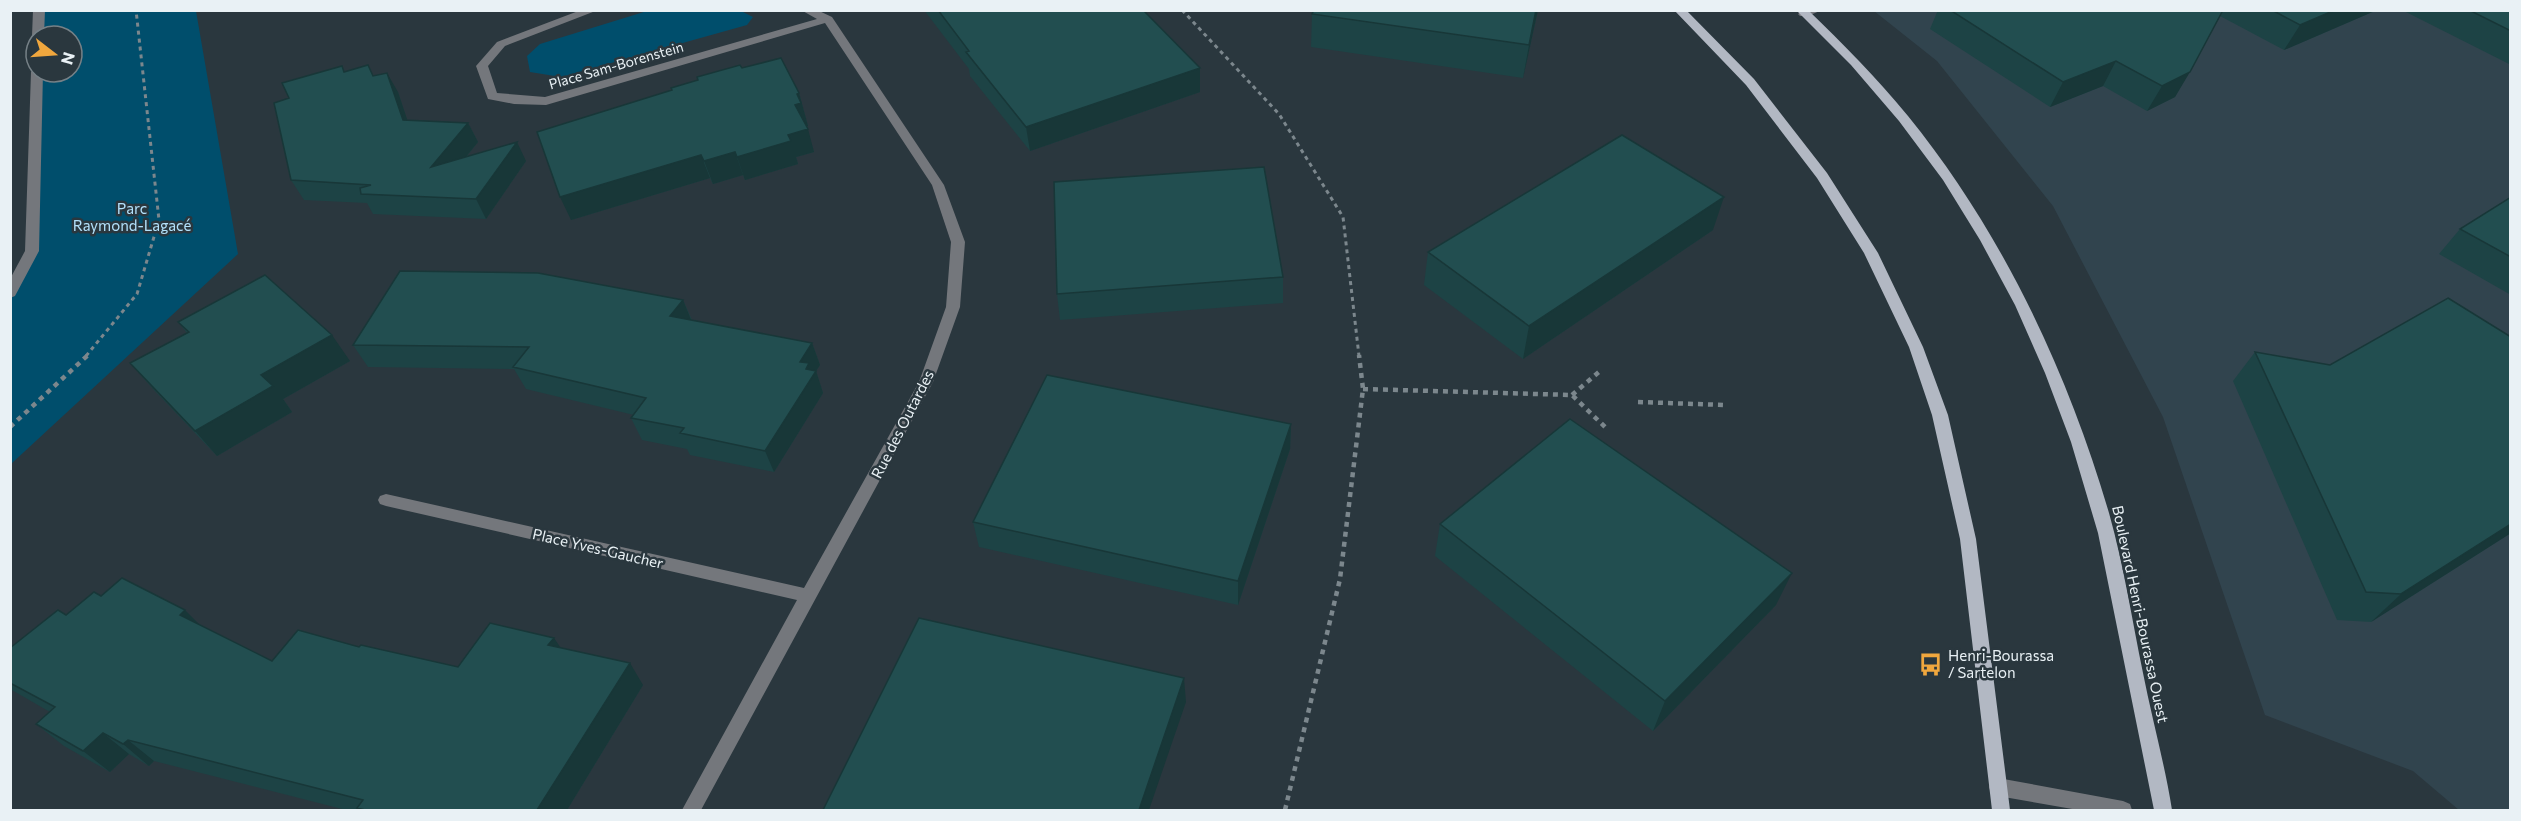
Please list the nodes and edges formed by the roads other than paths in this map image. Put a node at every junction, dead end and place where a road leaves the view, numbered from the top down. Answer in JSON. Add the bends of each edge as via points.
{"nodes":[{"id":1,"x":592,"y":10,"type":"edge"},
{"id":2,"x":806,"y":10,"type":"edge"},
{"id":3,"x":1679,"y":10,"type":"edge"},
{"id":4,"x":1807,"y":12,"type":"edge"},
{"id":5,"x":828,"y":19,"type":"junction"},
{"id":6,"x":38,"y":84,"type":"edge"},
{"id":7,"x":10,"y":292,"type":"edge"},
{"id":8,"x":386,"y":500,"type":"dead end"},
{"id":9,"x":810,"y":596,"type":"junction"},
{"id":10,"x":1998,"y":787,"type":"junction"},
{"id":11,"x":691,"y":810,"type":"edge"},
{"id":12,"x":2001,"y":810,"type":"edge"},
{"id":13,"x":2123,"y":810,"type":"edge"},
{"id":14,"x":2163,"y":810,"type":"edge"}],
"edges":[{"from":1,"to":5,"type":"street","name":"Place Sam-Borenstein","via":[[501,44],[482,66],[492,96],[546,100]]},
{"from":2,"to":5,"type":"street"},
{"from":3,"to":10,"type":"main road","via":[[1750,82],[1822,176],[1871,253],[1916,347],[1940,415],[1968,539]]},
{"from":4,"to":14,"type":"main road","name":"Boulevard Henri-Bourassa Ouest","via":[[1916,134],[1972,216],[2046,354],[2101,515]]},
{"from":5,"to":9,"type":"street","name":"Rue des Outardes","via":[[938,185],[958,242],[953,307],[926,382]]},
{"from":6,"to":7,"type":"street","via":[[32,251]]},
{"from":8,"to":9,"type":"street","name":"Place Yves-Gaucher"},
{"from":9,"to":11,"type":"street","name":"Rue des Outardes"},
{"from":10,"to":12,"type":"main road"},
{"from":10,"to":13,"type":"street"}]}
